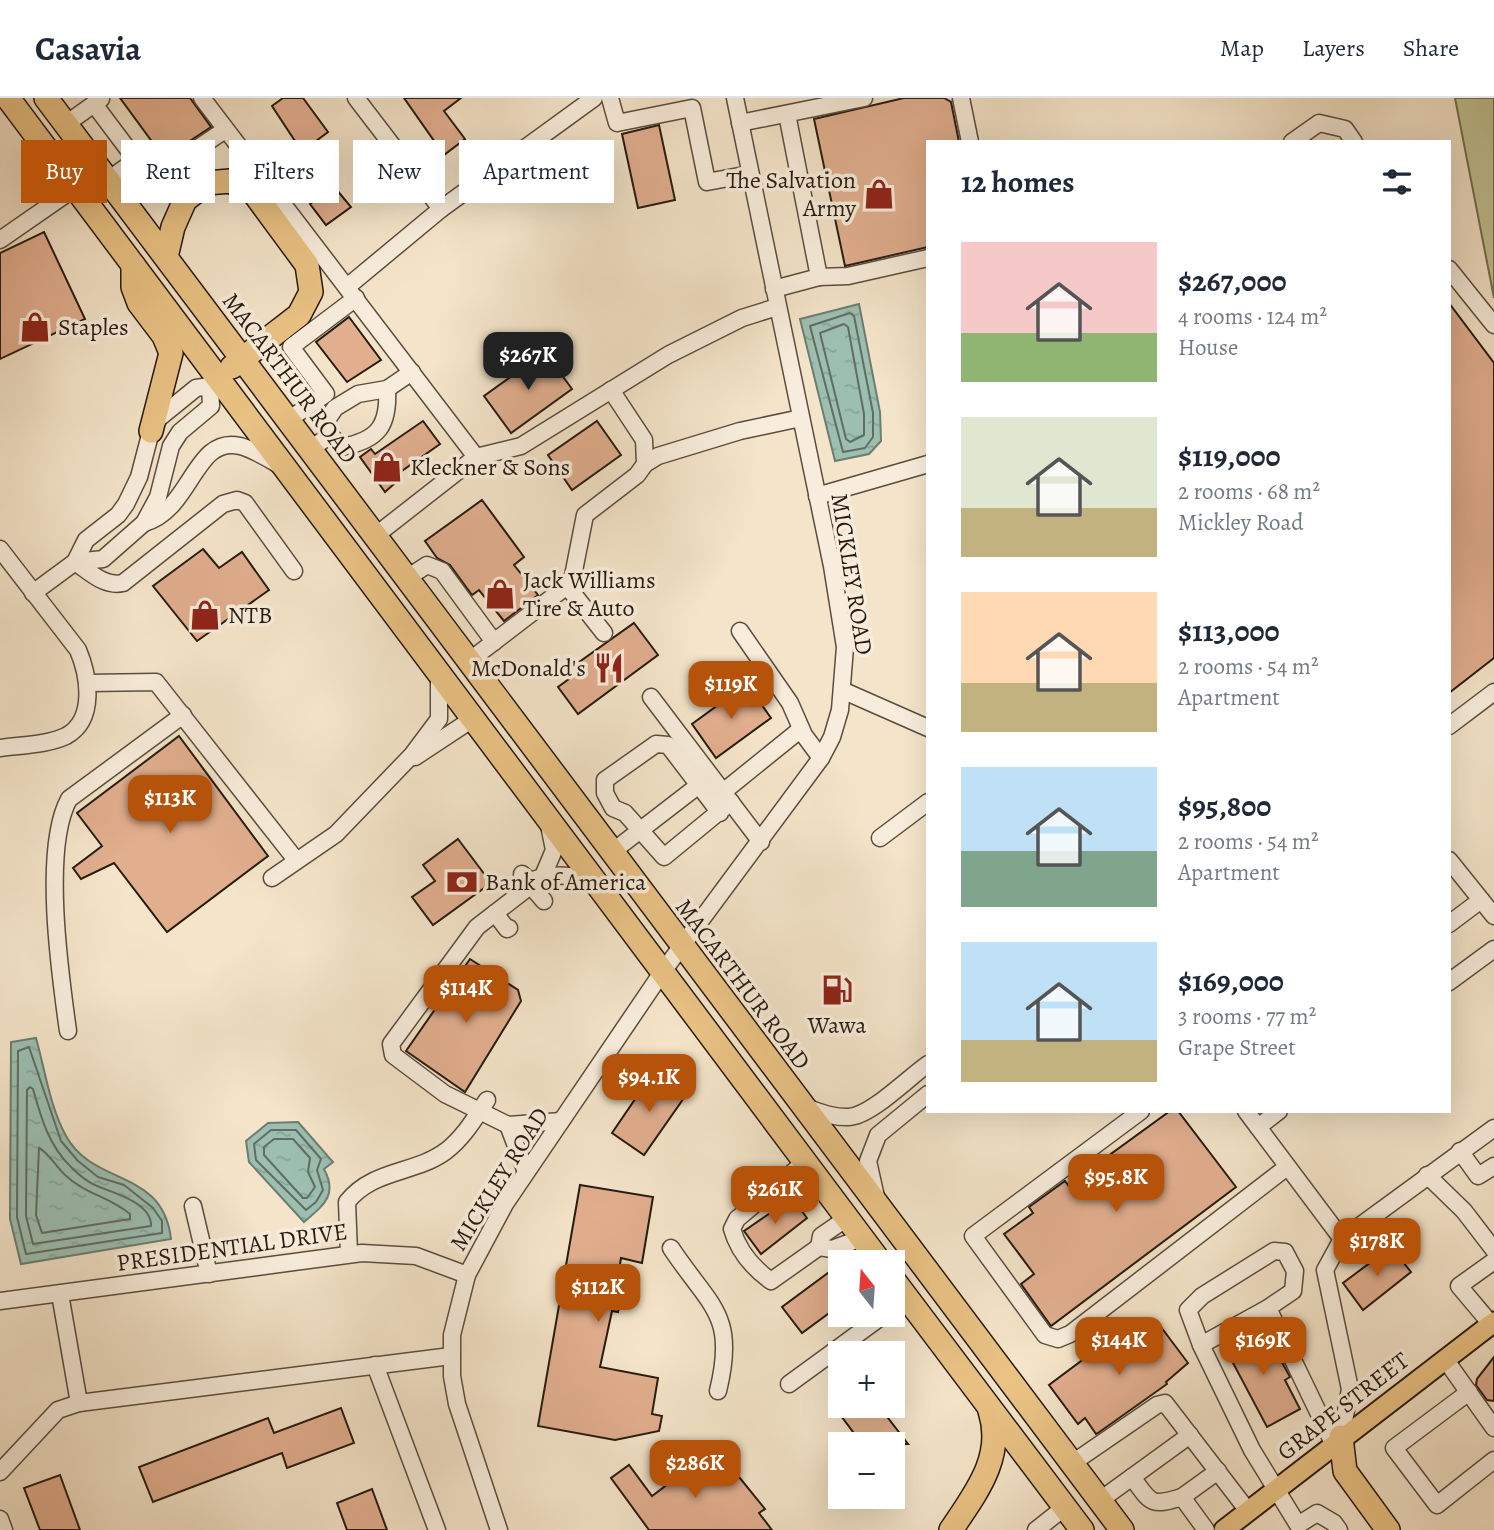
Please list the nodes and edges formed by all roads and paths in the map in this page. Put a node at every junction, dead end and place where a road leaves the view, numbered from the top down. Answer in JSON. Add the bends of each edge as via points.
{"nodes":[{"id":1,"x":8,"y":98,"type":"edge"},
{"id":2,"x":47,"y":98,"type":"edge"},
{"id":3,"x":202,"y":98,"type":"edge"},
{"id":4,"x":356,"y":98,"type":"edge"},
{"id":5,"x":594,"y":98,"type":"edge"},
{"id":6,"x":610,"y":98,"type":"edge"},
{"id":7,"x":735,"y":98,"type":"edge"},
{"id":8,"x":864,"y":98,"type":"edge"},
{"id":9,"x":961,"y":98,"type":"edge"},
{"id":10,"x":99,"y":101,"type":"edge"},
{"id":11,"x":692,"y":103,"type":"edge"},
{"id":12,"x":787,"y":114,"type":"junction"},
{"id":13,"x":740,"y":123,"type":"junction"},
{"id":14,"x":66,"y":124,"type":"junction"},
{"id":15,"x":225,"y":130,"type":"junction"},
{"id":16,"x":39,"y":140,"type":"edge"},
{"id":17,"x":123,"y":140,"type":"edge"},
{"id":18,"x":210,"y":140,"type":"edge"},
{"id":19,"x":970,"y":140,"type":"edge"},
{"id":20,"x":1295,"y":140,"type":"edge"},
{"id":21,"x":1353,"y":140,"type":"edge"},
{"id":22,"x":121,"y":171,"type":"edge"},
{"id":23,"x":750,"y":174,"type":"junction"},
{"id":24,"x":108,"y":180,"type":"junction"},
{"id":25,"x":53,"y":203,"type":"edge"},
{"id":26,"x":86,"y":203,"type":"edge"},
{"id":27,"x":441,"y":209,"type":"junction"},
{"id":28,"x":0,"y":240,"type":"edge"},
{"id":29,"x":166,"y":257,"type":"junction"},
{"id":30,"x":926,"y":258,"type":"edge"},
{"id":31,"x":133,"y":265,"type":"junction"},
{"id":32,"x":1451,"y":271,"type":"edge"},
{"id":33,"x":819,"y":278,"type":"junction"},
{"id":34,"x":774,"y":289,"type":"junction"},
{"id":35,"x":352,"y":292,"type":"junction"},
{"id":36,"x":777,"y":307,"type":"junction"},
{"id":37,"x":1494,"y":325,"type":"edge"},
{"id":38,"x":243,"y":359,"type":"junction"},
{"id":39,"x":412,"y":372,"type":"junction"},
{"id":40,"x":214,"y":382,"type":"junction"},
{"id":41,"x":387,"y":389,"type":"junction"},
{"id":42,"x":611,"y":390,"type":"junction"},
{"id":43,"x":801,"y":418,"type":"junction"},
{"id":44,"x":288,"y":420,"type":"junction"},
{"id":45,"x":151,"y":431,"type":"junction"},
{"id":46,"x":331,"y":435,"type":"junction"},
{"id":47,"x":311,"y":449,"type":"junction"},
{"id":48,"x":477,"y":457,"type":"junction"},
{"id":49,"x":645,"y":464,"type":"junction"},
{"id":50,"x":926,"y":465,"type":"edge"},
{"id":51,"x":285,"y":468,"type":"junction"},
{"id":52,"x":817,"y":496,"type":"junction"},
{"id":53,"x":144,"y":523,"type":"junction"},
{"id":54,"x":375,"y":536,"type":"junction"},
{"id":55,"x":0,"y":549,"type":"edge"},
{"id":56,"x":75,"y":562,"type":"junction"},
{"id":57,"x":294,"y":571,"type":"dead end"},
{"id":58,"x":407,"y":578,"type":"junction"},
{"id":59,"x":567,"y":586,"type":"junction"},
{"id":60,"x":33,"y":593,"type":"junction"},
{"id":61,"x":740,"y":631,"type":"dead end"},
{"id":62,"x":604,"y":633,"type":"dead end"},
{"id":63,"x":494,"y":642,"type":"junction"},
{"id":64,"x":469,"y":661,"type":"junction"},
{"id":65,"x":439,"y":672,"type":"junction"},
{"id":66,"x":88,"y":683,"type":"junction"},
{"id":67,"x":844,"y":691,"type":"junction"},
{"id":68,"x":1494,"y":692,"type":"edge"},
{"id":69,"x":651,"y":697,"type":"dead end"},
{"id":70,"x":183,"y":715,"type":"junction"},
{"id":71,"x":474,"y":718,"type":"junction"},
{"id":72,"x":1451,"y":724,"type":"edge"},
{"id":73,"x":926,"y":727,"type":"edge"},
{"id":74,"x":801,"y":729,"type":"junction"},
{"id":75,"x":0,"y":748,"type":"edge"},
{"id":76,"x":821,"y":758,"type":"junction"},
{"id":77,"x":401,"y":765,"type":"junction"},
{"id":78,"x":699,"y":785,"type":"junction"},
{"id":79,"x":724,"y":802,"type":"junction"},
{"id":80,"x":926,"y":804,"type":"edge"},
{"id":81,"x":547,"y":816,"type":"junction"},
{"id":82,"x":642,"y":830,"type":"junction"},
{"id":83,"x":880,"y":838,"type":"dead end"},
{"id":84,"x":761,"y":842,"type":"junction"},
{"id":85,"x":612,"y":852,"type":"junction"},
{"id":86,"x":296,"y":860,"type":"junction"},
{"id":87,"x":1451,"y":863,"type":"edge"},
{"id":88,"x":272,"y":878,"type":"dead end"},
{"id":89,"x":532,"y":879,"type":"junction"},
{"id":90,"x":598,"y":884,"type":"junction"},
{"id":91,"x":544,"y":901,"type":"dead end"},
{"id":92,"x":1481,"y":901,"type":"junction"},
{"id":93,"x":495,"y":914,"type":"junction"},
{"id":94,"x":1494,"y":916,"type":"edge"},
{"id":95,"x":1451,"y":923,"type":"edge"},
{"id":96,"x":509,"y":928,"type":"dead end"},
{"id":97,"x":682,"y":945,"type":"junction"},
{"id":98,"x":1494,"y":949,"type":"edge"},
{"id":99,"x":663,"y":971,"type":"junction"},
{"id":100,"x":1451,"y":981,"type":"edge"},
{"id":101,"x":68,"y":1031,"type":"dead end"},
{"id":102,"x":926,"y":1066,"type":"edge"},
{"id":103,"x":926,"y":1096,"type":"edge"},
{"id":104,"x":484,"y":1105,"type":"junction"},
{"id":105,"x":801,"y":1106,"type":"junction"},
{"id":106,"x":1138,"y":1113,"type":"edge"},
{"id":107,"x":1247,"y":1113,"type":"edge"},
{"id":108,"x":1277,"y":1113,"type":"edge"},
{"id":109,"x":561,"y":1121,"type":"junction"},
{"id":110,"x":508,"y":1125,"type":"junction"},
{"id":111,"x":1258,"y":1128,"type":"junction"},
{"id":112,"x":1494,"y":1128,"type":"edge"},
{"id":113,"x":1460,"y":1151,"type":"junction"},
{"id":114,"x":805,"y":1162,"type":"junction"},
{"id":115,"x":1494,"y":1166,"type":"edge"},
{"id":116,"x":1287,"y":1167,"type":"junction"},
{"id":117,"x":526,"y":1172,"type":"junction"},
{"id":118,"x":1427,"y":1175,"type":"junction"},
{"id":119,"x":193,"y":1206,"type":"dead end"},
{"id":120,"x":879,"y":1210,"type":"junction"},
{"id":121,"x":847,"y":1218,"type":"junction"},
{"id":122,"x":862,"y":1238,"type":"junction"},
{"id":123,"x":1342,"y":1239,"type":"junction"},
{"id":124,"x":818,"y":1247,"type":"junction"},
{"id":125,"x":671,"y":1248,"type":"dead end"},
{"id":126,"x":871,"y":1250,"type":"edge"},
{"id":127,"x":1494,"y":1250,"type":"edge"},
{"id":128,"x":349,"y":1254,"type":"junction"},
{"id":129,"x":1494,"y":1261,"type":"edge"},
{"id":130,"x":209,"y":1274,"type":"junction"},
{"id":131,"x":467,"y":1275,"type":"junction"},
{"id":132,"x":61,"y":1294,"type":"junction"},
{"id":133,"x":0,"y":1301,"type":"edge"},
{"id":134,"x":1268,"y":1308,"type":"junction"},
{"id":135,"x":905,"y":1309,"type":"edge"},
{"id":136,"x":1493,"y":1323,"type":"edge"},
{"id":137,"x":867,"y":1327,"type":"edge"},
{"id":138,"x":1201,"y":1345,"type":"junction"},
{"id":139,"x":451,"y":1356,"type":"junction"},
{"id":140,"x":1445,"y":1359,"type":"junction"},
{"id":141,"x":375,"y":1365,"type":"junction"},
{"id":142,"x":789,"y":1384,"type":"dead end"},
{"id":143,"x":718,"y":1391,"type":"dead end"},
{"id":144,"x":1469,"y":1392,"type":"junction"},
{"id":145,"x":79,"y":1403,"type":"junction"},
{"id":146,"x":988,"y":1405,"type":"junction"},
{"id":147,"x":1494,"y":1428,"type":"edge"},
{"id":148,"x":1189,"y":1435,"type":"junction"},
{"id":149,"x":1337,"y":1440,"type":"junction"},
{"id":150,"x":1494,"y":1460,"type":"edge"},
{"id":151,"x":1072,"y":1464,"type":"junction"},
{"id":152,"x":1218,"y":1471,"type":"junction"},
{"id":153,"x":0,"y":1472,"type":"edge"},
{"id":154,"x":1132,"y":1477,"type":"junction"},
{"id":155,"x":1276,"y":1489,"type":"junction"},
{"id":156,"x":1182,"y":1497,"type":"junction"},
{"id":157,"x":1099,"y":1501,"type":"junction"},
{"id":158,"x":1065,"y":1507,"type":"junction"},
{"id":159,"x":1248,"y":1511,"type":"junction"},
{"id":160,"x":0,"y":1519,"type":"edge"},
{"id":161,"x":1297,"y":1528,"type":"edge"},
{"id":162,"x":4,"y":1530,"type":"edge"},
{"id":163,"x":437,"y":1530,"type":"edge"},
{"id":164,"x":499,"y":1530,"type":"edge"},
{"id":165,"x":951,"y":1530,"type":"edge"},
{"id":166,"x":1036,"y":1530,"type":"edge"},
{"id":167,"x":1082,"y":1530,"type":"edge"},
{"id":168,"x":1122,"y":1530,"type":"edge"},
{"id":169,"x":1206,"y":1530,"type":"edge"},
{"id":170,"x":1224,"y":1530,"type":"edge"},
{"id":171,"x":1339,"y":1530,"type":"edge"},
{"id":172,"x":1388,"y":1530,"type":"edge"}],
"edges":[{"from":1,"to":16,"type":"highway"},
{"from":2,"to":14,"type":"highway","name":"MACARTHUR ROAD"},
{"from":3,"to":15,"type":"street"},
{"from":4,"to":27,"type":"street"},
{"from":5,"to":27,"type":"street"},
{"from":6,"to":11,"type":"street","via":[[617,122]]},
{"from":7,"to":13,"type":"street","name":"MICKLEY ROAD"},
{"from":8,"to":12,"type":"street"},
{"from":9,"to":19,"type":"street"},
{"from":10,"to":14,"type":"street"},
{"from":10,"to":17,"type":"street"},
{"from":11,"to":23,"type":"street","via":[[707,182]]},
{"from":12,"to":13,"type":"street"},
{"from":12,"to":33,"type":"street"},
{"from":13,"to":23,"type":"street","name":"MICKLEY ROAD"},
{"from":14,"to":24,"type":"highway","name":"MACARTHUR ROAD"},
{"from":15,"to":18,"type":"street"},
{"from":15,"to":35,"type":"street"},
{"from":20,"to":21,"type":"street","via":[[1319,123],[1345,129]]},
{"from":22,"to":24,"type":"street"},
{"from":23,"to":34,"type":"street","name":"MICKLEY ROAD"},
{"from":24,"to":29,"type":"highway","name":"MACARTHUR ROAD"},
{"from":25,"to":28,"type":"street"},
{"from":26,"to":31,"type":"highway"},
{"from":27,"to":35,"type":"street"},
{"from":29,"to":38,"type":"highway","name":"MACARTHUR ROAD"},
{"from":29,"to":38,"type":"highway","via":[[178,211],[196,189],[218,180],[230,181],[254,194],[307,265],[312,292],[299,315]]},
{"from":30,"to":33,"type":"street"},
{"from":31,"to":40,"type":"highway"},
{"from":31,"to":45,"type":"highway","via":[[139,303],[172,353]]},
{"from":32,"to":37,"type":"street"},
{"from":33,"to":34,"type":"street"},
{"from":34,"to":36,"type":"street","name":"MICKLEY ROAD"},
{"from":35,"to":39,"type":"street"},
{"from":35,"to":44,"type":"street","via":[[291,347],[326,394]]},
{"from":36,"to":42,"type":"street","via":[[742,318],[668,355]]},
{"from":36,"to":43,"type":"street","name":"MICKLEY ROAD"},
{"from":38,"to":40,"type":"highway"},
{"from":38,"to":44,"type":"highway","name":"MACARTHUR ROAD"},
{"from":39,"to":41,"type":"street"},
{"from":39,"to":48,"type":"street"},
{"from":40,"to":45,"type":"street","via":[[196,388],[159,418]]},
{"from":40,"to":51,"type":"highway"},
{"from":40,"to":53,"type":"street","via":[[211,406],[180,432],[171,446],[158,497]]},
{"from":41,"to":46,"type":"street","via":[[358,394],[335,408],[327,421]]},
{"from":41,"to":46,"type":"street","via":[[389,412],[378,430],[342,447]]},
{"from":42,"to":48,"type":"street","via":[[521,446]]},
{"from":42,"to":49,"type":"street","via":[[645,440]]},
{"from":43,"to":49,"type":"street","via":[[740,431]]},
{"from":43,"to":52,"type":"street","name":"MICKLEY ROAD"},
{"from":44,"to":47,"type":"highway","name":"MACARTHUR ROAD"},
{"from":45,"to":56,"type":"street","via":[[133,494],[118,515],[86,540]]},
{"from":46,"to":47,"type":"street"},
{"from":47,"to":54,"type":"highway","name":"MACARTHUR ROAD"},
{"from":48,"to":54,"type":"street"},
{"from":49,"to":59,"type":"street","via":[[585,515]]},
{"from":50,"to":52,"type":"street"},
{"from":51,"to":53,"type":"street","via":[[248,449],[226,445],[200,461],[169,511]]},
{"from":51,"to":65,"type":"highway"},
{"from":52,"to":67,"type":"street","name":"MICKLEY ROAD","via":[[845,647]]},
{"from":53,"to":56,"type":"street","via":[[103,559]]},
{"from":54,"to":58,"type":"highway","name":"MACARTHUR ROAD"},
{"from":55,"to":60,"type":"street"},
{"from":56,"to":57,"type":"street","via":[[104,582],[123,583],[223,504],[237,500],[245,503]]},
{"from":56,"to":60,"type":"street"},
{"from":58,"to":63,"type":"street","via":[[427,565],[442,571]]},
{"from":58,"to":64,"type":"highway","name":"MACARTHUR ROAD"},
{"from":59,"to":62,"type":"street"},
{"from":59,"to":63,"type":"street"},
{"from":60,"to":66,"type":"street","via":[[78,650]]},
{"from":61,"to":74,"type":"street","via":[[790,703]]},
{"from":63,"to":64,"type":"street"},
{"from":64,"to":85,"type":"highway","name":"MACARTHUR ROAD"},
{"from":65,"to":71,"type":"highway"},
{"from":65,"to":77,"type":"street","via":[[439,719]]},
{"from":66,"to":70,"type":"street","via":[[156,682]]},
{"from":66,"to":75,"type":"street","via":[[86,706],[68,735]]},
{"from":67,"to":73,"type":"street"},
{"from":67,"to":76,"type":"street","name":"MICKLEY ROAD","via":[[832,737]]},
{"from":68,"to":72,"type":"street"},
{"from":69,"to":79,"type":"street"},
{"from":70,"to":86,"type":"street"},
{"from":70,"to":101,"type":"street","via":[[69,799],[60,816],[54,852]]},
{"from":71,"to":77,"type":"street"},
{"from":71,"to":81,"type":"highway"},
{"from":74,"to":76,"type":"street"},
{"from":74,"to":79,"type":"street"},
{"from":76,"to":84,"type":"street","name":"MICKLEY ROAD"},
{"from":77,"to":86,"type":"street","via":[[335,834]]},
{"from":78,"to":79,"type":"street"},
{"from":78,"to":82,"type":"street"},
{"from":78,"to":82,"type":"street","via":[[668,745],[656,744],[605,780],[605,793],[613,808]]},
{"from":79,"to":82,"type":"street","via":[[664,857]]},
{"from":79,"to":84,"type":"street"},
{"from":80,"to":83,"type":"street"},
{"from":81,"to":89,"type":"street","via":[[554,850]]},
{"from":81,"to":90,"type":"highway"},
{"from":82,"to":85,"type":"street"},
{"from":84,"to":97,"type":"street","name":"MICKLEY ROAD"},
{"from":85,"to":97,"type":"highway","name":"MACARTHUR ROAD"},
{"from":86,"to":88,"type":"street"},
{"from":87,"to":92,"type":"street"},
{"from":89,"to":90,"type":"street","via":[[572,875]]},
{"from":89,"to":91,"type":"street"},
{"from":89,"to":93,"type":"street"},
{"from":90,"to":99,"type":"highway"},
{"from":92,"to":94,"type":"street"},
{"from":92,"to":95,"type":"street"},
{"from":93,"to":96,"type":"street"},
{"from":93,"to":104,"type":"street","via":[[458,940],[391,1045],[393,1055],[445,1094]]},
{"from":97,"to":99,"type":"street","name":"MICKLEY ROAD"},
{"from":97,"to":105,"type":"highway","name":"MACARTHUR ROAD"},
{"from":98,"to":100,"type":"street"},
{"from":99,"to":109,"type":"street","name":"MICKLEY ROAD"},
{"from":99,"to":114,"type":"highway"},
{"from":102,"to":105,"type":"street","via":[[852,1117]]},
{"from":103,"to":120,"type":"street","via":[[878,1135],[868,1161]]},
{"from":104,"to":110,"type":"street"},
{"from":104,"to":128,"type":"street","via":[[445,1152],[357,1189],[347,1202]]},
{"from":105,"to":120,"type":"highway","name":"MACARTHUR ROAD"},
{"from":106,"to":116,"type":"street","via":[[973,1237],[1045,1335],[1058,1339],[1070,1334]]},
{"from":107,"to":111,"type":"street"},
{"from":108,"to":111,"type":"street"},
{"from":109,"to":110,"type":"street"},
{"from":109,"to":117,"type":"street","name":"MICKLEY ROAD"},
{"from":110,"to":117,"type":"street"},
{"from":111,"to":116,"type":"street"},
{"from":112,"to":113,"type":"street"},
{"from":113,"to":115,"type":"street","via":[[1479,1176]]},
{"from":113,"to":118,"type":"street"},
{"from":114,"to":121,"type":"highway"},
{"from":114,"to":124,"type":"street","via":[[732,1228],[736,1243],[772,1281]]},
{"from":116,"to":123,"type":"street"},
{"from":117,"to":131,"type":"street","name":"MICKLEY ROAD"},
{"from":118,"to":123,"type":"street"},
{"from":118,"to":127,"type":"street","via":[[1464,1211]]},
{"from":119,"to":130,"type":"street"},
{"from":120,"to":151,"type":"highway","name":"MACARTHUR ROAD"},
{"from":121,"to":122,"type":"highway"},
{"from":121,"to":124,"type":"street","via":[[821,1236]]},
{"from":122,"to":124,"type":"street","via":[[832,1249]]},
{"from":122,"to":126,"type":"highway"},
{"from":123,"to":149,"type":"street","via":[[1325,1270],[1350,1389]]},
{"from":125,"to":143,"type":"street","via":[[721,1320],[727,1346]]},
{"from":128,"to":130,"type":"street","name":"PRESIDENTIAL DRIVE"},
{"from":128,"to":131,"type":"street","name":"PRESIDENTIAL DRIVE","via":[[416,1256]]},
{"from":129,"to":136,"type":"street","via":[[1459,1286]]},
{"from":130,"to":132,"type":"street","name":"PRESIDENTIAL DRIVE"},
{"from":131,"to":139,"type":"street","name":"MICKLEY ROAD"},
{"from":132,"to":133,"type":"street","name":"PRESIDENTIAL DRIVE"},
{"from":132,"to":145,"type":"street"},
{"from":134,"to":138,"type":"street"},
{"from":134,"to":138,"type":"street","via":[[1293,1291],[1295,1271],[1285,1252],[1274,1251],[1202,1296],[1188,1310]]},
{"from":134,"to":149,"type":"street"},
{"from":135,"to":146,"type":"highway"},
{"from":136,"to":140,"type":"main road","name":"GRAPE STREET"},
{"from":137,"to":142,"type":"street"},
{"from":138,"to":155,"type":"street"},
{"from":139,"to":141,"type":"street"},
{"from":139,"to":164,"type":"street","name":"MICKLEY ROAD","via":[[457,1404]]},
{"from":140,"to":144,"type":"street"},
{"from":140,"to":149,"type":"main road","name":"GRAPE STREET"},
{"from":141,"to":145,"type":"street"},
{"from":141,"to":163,"type":"street"},
{"from":144,"to":147,"type":"street"},
{"from":144,"to":150,"type":"street","via":[[1394,1448],[1437,1505]]},
{"from":145,"to":153,"type":"street","via":[[58,1410]]},
{"from":146,"to":158,"type":"highway"},
{"from":146,"to":165,"type":"highway","via":[[992,1459]]},
{"from":148,"to":151,"type":"street","via":[[1165,1403]]},
{"from":148,"to":152,"type":"street"},
{"from":148,"to":154,"type":"street"},
{"from":149,"to":155,"type":"main road","name":"GRAPE STREET"},
{"from":149,"to":172,"type":"highway","via":[[1345,1471]]},
{"from":151,"to":157,"type":"highway","name":"MACARTHUR ROAD"},
{"from":152,"to":156,"type":"street"},
{"from":152,"to":159,"type":"street"},
{"from":154,"to":156,"type":"street","via":[[1149,1500],[1159,1504]]},
{"from":154,"to":157,"type":"street"},
{"from":155,"to":159,"type":"main road","name":"GRAPE STREET"},
{"from":155,"to":161,"type":"street"},
{"from":156,"to":169,"type":"street"},
{"from":157,"to":168,"type":"highway","name":"MACARTHUR ROAD"},
{"from":158,"to":166,"type":"street"},
{"from":158,"to":167,"type":"highway"},
{"from":159,"to":170,"type":"main road","name":"GRAPE STREET"},
{"from":160,"to":162,"type":"street"},
{"from":161,"to":171,"type":"street","via":[[1317,1513]]}]}
